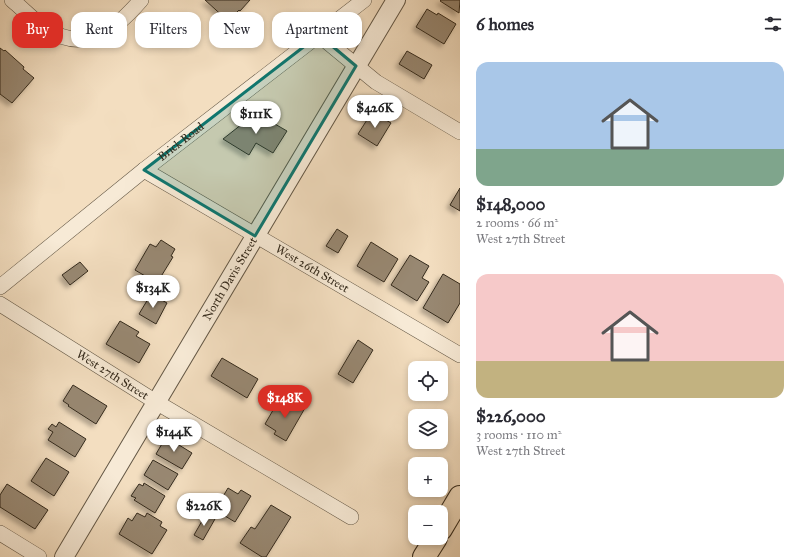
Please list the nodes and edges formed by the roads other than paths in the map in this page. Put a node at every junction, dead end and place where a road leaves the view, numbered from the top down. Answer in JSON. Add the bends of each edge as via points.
{"nodes":[{"id":1,"x":12,"y":0,"type":"edge"},
{"id":2,"x":141,"y":0,"type":"edge"},
{"id":3,"x":364,"y":0,"type":"edge"},
{"id":4,"x":396,"y":0,"type":"edge"},
{"id":5,"x":349,"y":12,"type":"edge"},
{"id":6,"x":302,"y":48,"type":"edge"},
{"id":7,"x":335,"y":48,"type":"edge"},
{"id":8,"x":356,"y":66,"type":"junction"},
{"id":9,"x":460,"y":132,"type":"edge"},
{"id":10,"x":144,"y":170,"type":"junction"},
{"id":11,"x":255,"y":236,"type":"junction"},
{"id":12,"x":0,"y":287,"type":"edge"},
{"id":13,"x":0,"y":304,"type":"edge"},
{"id":14,"x":460,"y":355,"type":"edge"},
{"id":15,"x":156,"y":402,"type":"junction"},
{"id":16,"x":460,"y":497,"type":"edge"},
{"id":17,"x":351,"y":517,"type":"dead end"},
{"id":18,"x":448,"y":517,"type":"edge"},
{"id":19,"x":0,"y":534,"type":"edge"},
{"id":20,"x":432,"y":545,"type":"edge"},
{"id":21,"x":39,"y":557,"type":"edge"},
{"id":22,"x":64,"y":557,"type":"edge"},
{"id":23,"x":424,"y":557,"type":"edge"}],
"edges":[{"from":1,"to":2,"type":"street","via":[[44,28],[56,34],[78,39],[98,36],[113,28]]},
{"from":3,"to":5,"type":"street","name":"Brick Road"},
{"from":4,"to":8,"type":"street","name":"North Davis Street"},
{"from":6,"to":10,"type":"street","name":"Brick Road"},
{"from":7,"to":8,"type":"street"},
{"from":8,"to":9,"type":"street","via":[[376,82]]},
{"from":8,"to":11,"type":"street","name":"North Davis Street"},
{"from":10,"to":11,"type":"street","name":"West 26th Street"},
{"from":10,"to":12,"type":"street","name":"Brick Road"},
{"from":11,"to":14,"type":"street","name":"West 26th Street"},
{"from":11,"to":15,"type":"street","name":"North Davis Street"},
{"from":13,"to":15,"type":"street","name":"West 27th Street"},
{"from":15,"to":17,"type":"street","name":"West 27th Street"},
{"from":15,"to":22,"type":"street","name":"North Davis Street"},
{"from":16,"to":18,"type":"highway"},
{"from":19,"to":21,"type":"street"},
{"from":20,"to":23,"type":"highway"}]}
